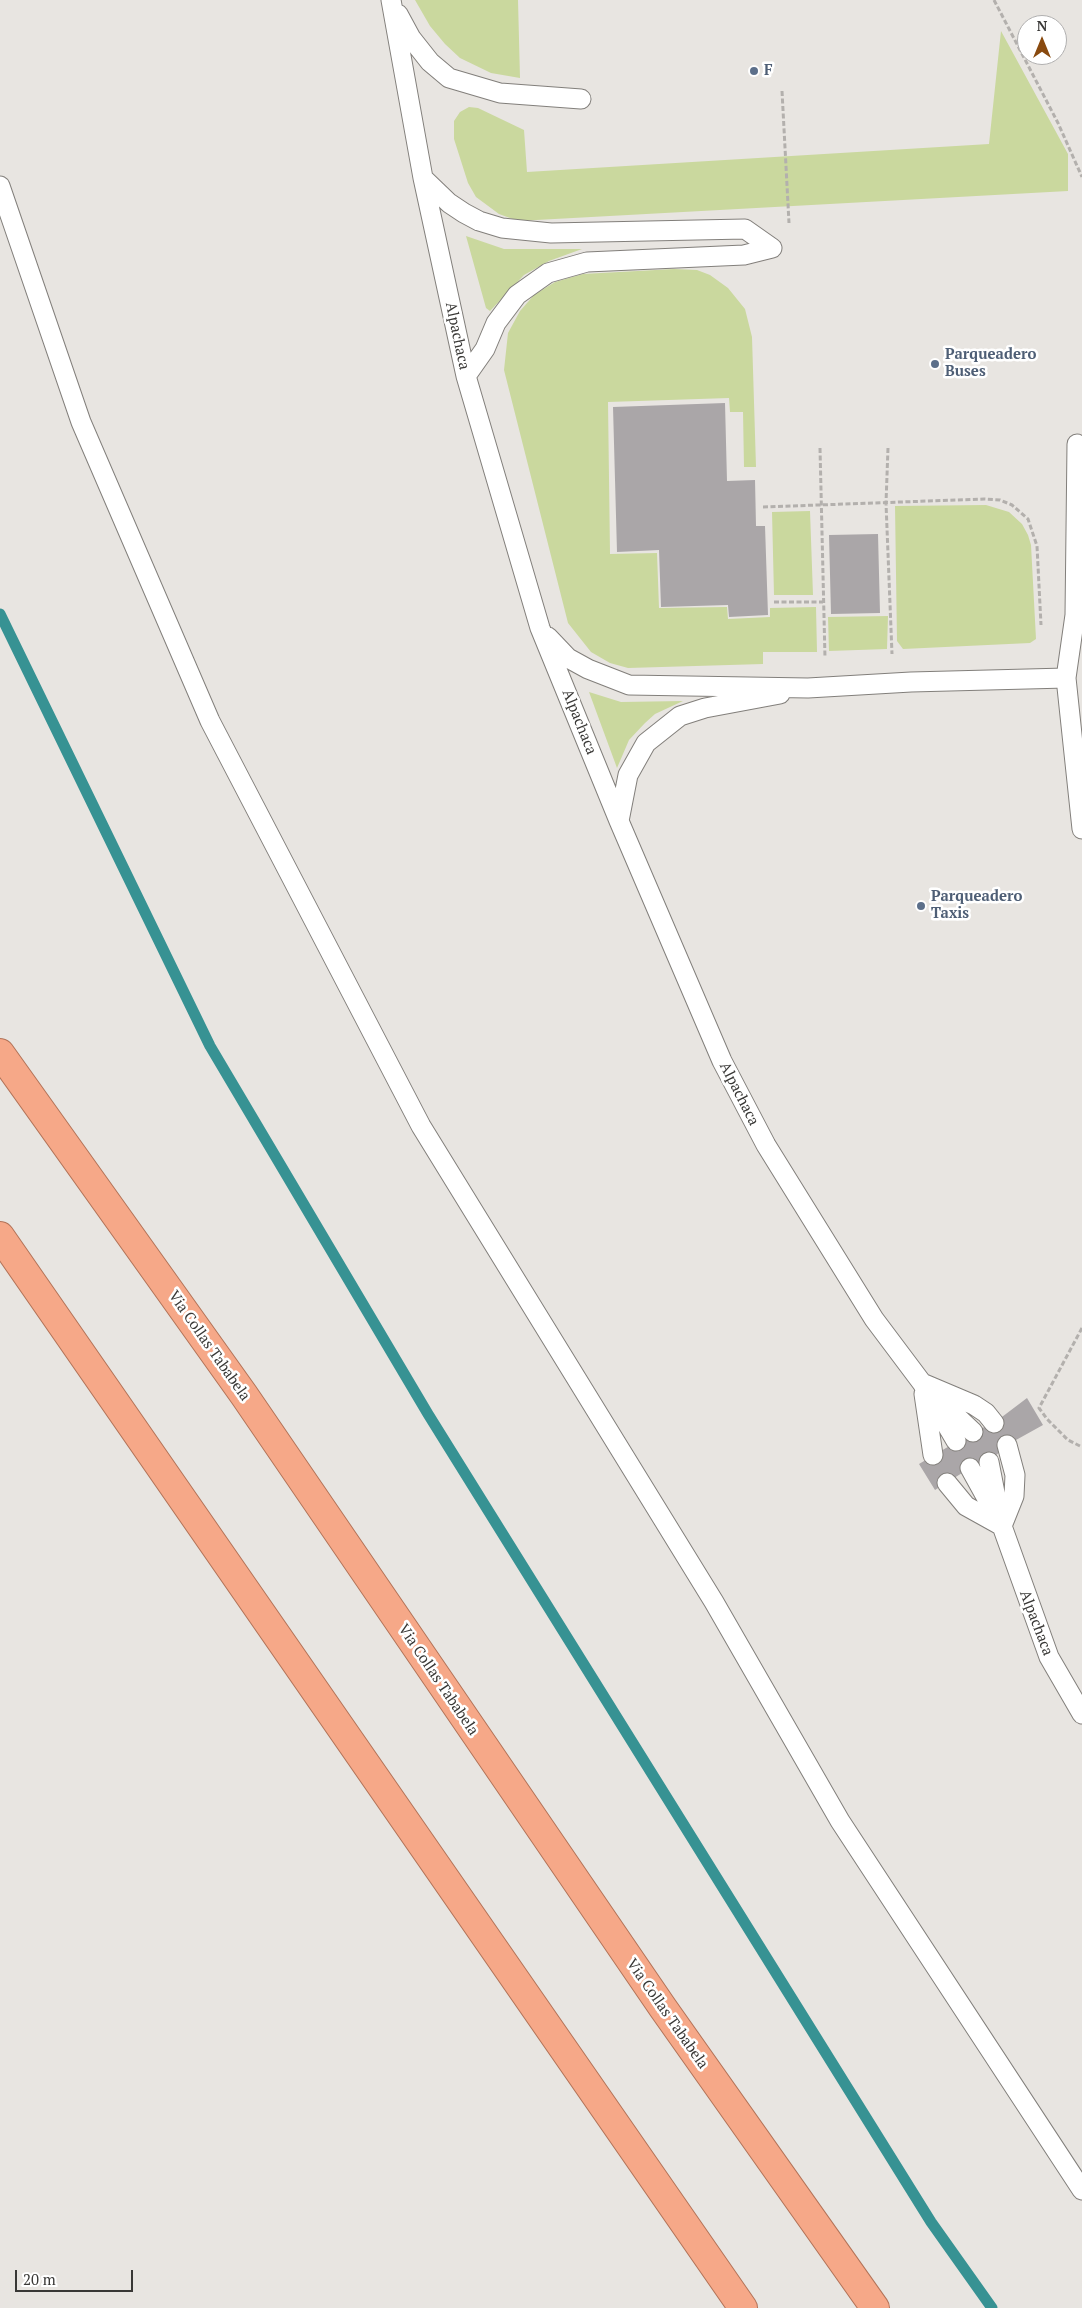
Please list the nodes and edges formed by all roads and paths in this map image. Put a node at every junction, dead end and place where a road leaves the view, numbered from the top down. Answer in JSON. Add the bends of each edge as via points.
{"nodes":[{"id":1,"x":994,"y":0,"type":"edge"},
{"id":2,"x":391,"y":1,"type":"edge"},
{"id":3,"x":782,"y":92,"type":"dead end"},
{"id":4,"x":581,"y":99,"type":"dead end"},
{"id":5,"x":1082,"y":177,"type":"edge"},
{"id":6,"x":423,"y":178,"type":"junction"},
{"id":7,"x":0,"y":186,"type":"edge"},
{"id":8,"x":789,"y":228,"type":"dead end"},
{"id":9,"x":466,"y":376,"type":"junction"},
{"id":10,"x":1077,"y":444,"type":"dead end"},
{"id":11,"x":820,"y":448,"type":"dead end"},
{"id":12,"x":888,"y":448,"type":"dead end"},
{"id":13,"x":886,"y":503,"type":"junction"},
{"id":14,"x":822,"y":506,"type":"junction"},
{"id":15,"x":763,"y":508,"type":"dead end"},
{"id":16,"x":1079,"y":533,"type":"edge"},
{"id":17,"x":774,"y":602,"type":"dead end"},
{"id":18,"x":824,"y":602,"type":"junction"},
{"id":19,"x":540,"y":628,"type":"junction"},
{"id":20,"x":1041,"y":633,"type":"dead end"},
{"id":21,"x":834,"y":659,"type":"dead end"},
{"id":22,"x":816,"y":660,"type":"dead end"},
{"id":23,"x":825,"y":660,"type":"junction"},
{"id":24,"x":1066,"y":678,"type":"junction"},
{"id":25,"x":894,"y":682,"type":"junction"},
{"id":26,"x":808,"y":688,"type":"junction"},
{"id":27,"x":619,"y":822,"type":"junction"},
{"id":28,"x":1082,"y":829,"type":"edge"},
{"id":29,"x":0,"y":1053,"type":"edge"},
{"id":30,"x":0,"y":1236,"type":"edge"},
{"id":31,"x":1082,"y":1328,"type":"edge"},
{"id":32,"x":922,"y":1383,"type":"junction"},
{"id":33,"x":994,"y":1423,"type":"dead end"},
{"id":34,"x":965,"y":1436,"type":"dead end"},
{"id":35,"x":1007,"y":1446,"type":"dead end"},
{"id":36,"x":1082,"y":1447,"type":"edge"},
{"id":37,"x":933,"y":1455,"type":"dead end"},
{"id":38,"x":989,"y":1462,"type":"dead end"},
{"id":39,"x":970,"y":1468,"type":"dead end"},
{"id":40,"x":947,"y":1482,"type":"dead end"},
{"id":41,"x":1002,"y":1526,"type":"junction"},
{"id":42,"x":1082,"y":1714,"type":"edge"},
{"id":43,"x":1082,"y":2190,"type":"edge"},
{"id":44,"x":743,"y":2308,"type":"edge"},
{"id":45,"x":875,"y":2308,"type":"edge"}],
"edges":[{"from":1,"to":5,"type":"path","via":[[1058,123]]},
{"from":2,"to":4,"type":"lane","via":[[411,38],[430,62],[449,78],[500,93]]},
{"from":2,"to":6,"type":"lane","name":"Alpachaca"},
{"from":3,"to":8,"type":"path"},
{"from":6,"to":9,"type":"lane","name":"Alpachaca"},
{"from":6,"to":9,"type":"lane","via":[[464,213],[502,228],[551,232],[745,229],[772,248],[744,255],[587,262],[548,274],[517,295],[496,323],[485,349]]},
{"from":7,"to":43,"type":"lane","via":[[81,422],[210,721],[421,1126],[714,1602],[840,1820]]},
{"from":9,"to":19,"type":"lane","name":"Alpachaca"},
{"from":10,"to":16,"type":"lane"},
{"from":11,"to":14,"type":"path"},
{"from":12,"to":13,"type":"path"},
{"from":13,"to":14,"type":"path"},
{"from":13,"to":20,"type":"path","via":[[984,499],[1000,500],[1020,511],[1028,518],[1038,546]]},
{"from":13,"to":25,"type":"path"},
{"from":14,"to":15,"type":"path"},
{"from":14,"to":18,"type":"path"},
{"from":16,"to":24,"type":"lane","via":[[1075,615]]},
{"from":17,"to":18,"type":"path"},
{"from":18,"to":23,"type":"path"},
{"from":19,"to":26,"type":"lane","via":[[568,658],[629,685]]},
{"from":19,"to":27,"type":"lane","name":"Alpachaca"},
{"from":21,"to":23,"type":"path"},
{"from":22,"to":23,"type":"path"},
{"from":24,"to":25,"type":"lane"},
{"from":24,"to":28,"type":"lane"},
{"from":25,"to":26,"type":"lane"},
{"from":26,"to":27,"type":"lane","via":[[680,716],[646,743],[628,775]]},
{"from":27,"to":32,"type":"lane","name":"Alpachaca","via":[[722,1061],[766,1145],[874,1319]]},
{"from":29,"to":45,"type":"highway","name":"Via Collas Tababela","via":[[244,1396],[657,2000]]},
{"from":30,"to":44,"type":"highway"},
{"from":31,"to":36,"type":"path","via":[[1039,1408],[1068,1440]]},
{"from":32,"to":33,"type":"lane","via":[[974,1405]]},
{"from":32,"to":34,"type":"lane","name":"Alpachaca"},
{"from":32,"to":37,"type":"lane","name":"Alpachaca"},
{"from":35,"to":41,"type":"lane","via":[[1015,1475]]},
{"from":38,"to":41,"type":"lane","name":"Alpachaca"},
{"from":39,"to":41,"type":"lane","name":"Alpachaca"},
{"from":40,"to":41,"type":"lane","via":[[966,1506]]},
{"from":41,"to":42,"type":"lane","name":"Alpachaca","via":[[1049,1657]]}]}
